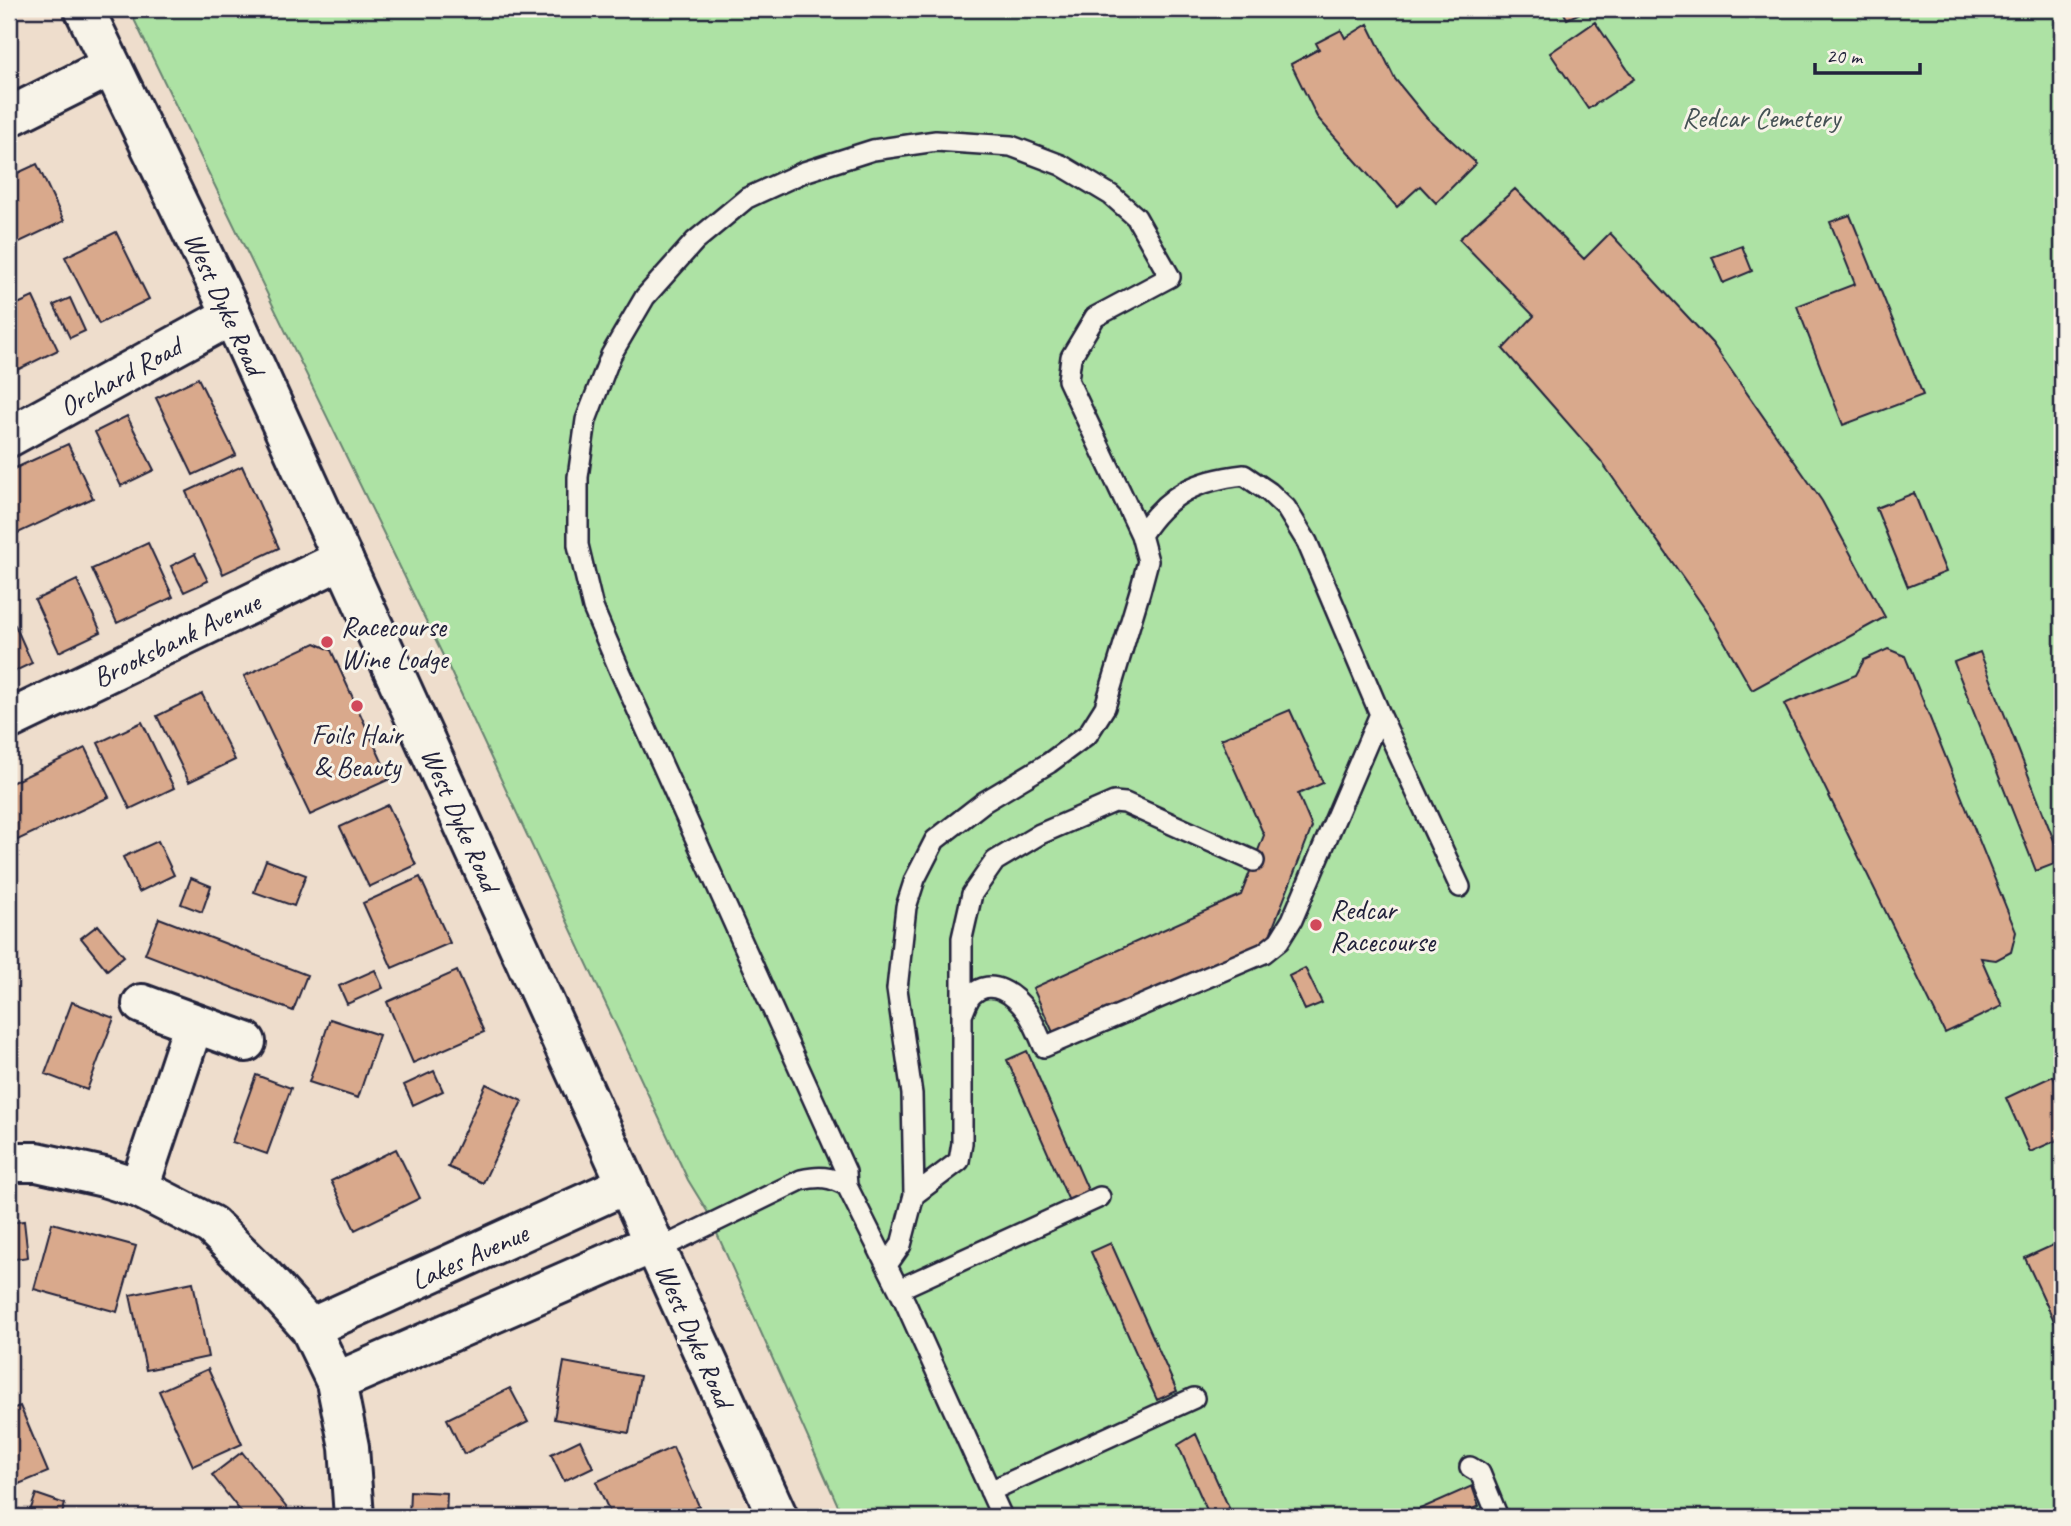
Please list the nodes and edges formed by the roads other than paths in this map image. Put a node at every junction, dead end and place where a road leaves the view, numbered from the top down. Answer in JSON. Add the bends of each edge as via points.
{"nodes":[{"id":1,"x":84,"y":9,"type":"edge"},
{"id":2,"x":111,"y":66,"type":"junction"},
{"id":3,"x":9,"y":117,"type":"edge"},
{"id":4,"x":232,"y":315,"type":"junction"},
{"id":5,"x":9,"y":437,"type":"edge"},
{"id":6,"x":1141,"y":535,"type":"junction"},
{"id":7,"x":342,"y":558,"type":"junction"},
{"id":8,"x":1380,"y":714,"type":"junction"},
{"id":9,"x":9,"y":720,"type":"edge"},
{"id":10,"x":1254,"y":861,"type":"dead end"},
{"id":11,"x":1460,"y":887,"type":"dead end"},
{"id":12,"x":142,"y":1004,"type":"dead end"},
{"id":13,"x":962,"y":1015,"type":"junction"},
{"id":14,"x":194,"y":1023,"type":"junction"},
{"id":15,"x":246,"y":1042,"type":"dead end"},
{"id":16,"x":9,"y":1162,"type":"edge"},
{"id":17,"x":627,"y":1184,"type":"junction"},
{"id":18,"x":847,"y":1186,"type":"junction"},
{"id":19,"x":139,"y":1188,"type":"junction"},
{"id":20,"x":915,"y":1195,"type":"junction"},
{"id":21,"x":1100,"y":1197,"type":"dead end"},
{"id":22,"x":655,"y":1246,"type":"junction"},
{"id":23,"x":887,"y":1265,"type":"junction"},
{"id":24,"x":899,"y":1289,"type":"junction"},
{"id":25,"x":310,"y":1328,"type":"junction"},
{"id":26,"x":336,"y":1382,"type":"junction"},
{"id":27,"x":1194,"y":1398,"type":"dead end"},
{"id":28,"x":1470,"y":1467,"type":"dead end"},
{"id":29,"x":990,"y":1491,"type":"junction"},
{"id":30,"x":354,"y":1517,"type":"edge"},
{"id":31,"x":778,"y":1517,"type":"edge"},
{"id":32,"x":1002,"y":1517,"type":"edge"},
{"id":33,"x":1497,"y":1517,"type":"edge"}],
"edges":[{"from":1,"to":2,"type":"street","name":"West Dyke Road"},
{"from":2,"to":3,"type":"street"},
{"from":2,"to":4,"type":"street","name":"West Dyke Road"},
{"from":4,"to":5,"type":"street","name":"Orchard Road"},
{"from":4,"to":7,"type":"street","name":"West Dyke Road"},
{"from":6,"to":8,"type":"lane","via":[[1151,519],[1181,492],[1214,478],[1244,475],[1269,492],[1286,508],[1307,542]]},
{"from":6,"to":18,"type":"lane","via":[[1068,380],[1071,357],[1095,317],[1170,277],[1136,217],[1111,195],[1061,165],[1011,146],[936,141],[873,150],[804,172],[747,198],[695,241],[645,297],[611,355],[586,420],[578,477],[578,545],[593,608],[846,1172]]},
{"from":6,"to":20,"type":"lane","via":[[1149,561],[1105,706],[1087,734],[935,840],[915,879],[906,907],[897,989],[912,1094]]},
{"from":7,"to":9,"type":"street","name":"Brooksbank Avenue"},
{"from":7,"to":17,"type":"street","name":"West Dyke Road"},
{"from":8,"to":11,"type":"lane"},
{"from":8,"to":13,"type":"lane","via":[[1299,883],[1279,941],[1264,953],[1044,1047],[1028,1013],[1003,989],[981,989],[971,996]]},
{"from":10,"to":13,"type":"lane","via":[[1125,803],[1114,802],[1040,834],[995,861],[972,894],[962,938]]},
{"from":12,"to":14,"type":"street"},
{"from":13,"to":20,"type":"lane","via":[[959,1161]]},
{"from":14,"to":15,"type":"street"},
{"from":14,"to":19,"type":"street"},
{"from":16,"to":19,"type":"street","via":[[37,1162]]},
{"from":17,"to":22,"type":"street","name":"West Dyke Road"},
{"from":17,"to":25,"type":"street","name":"Lakes Avenue"},
{"from":18,"to":22,"type":"lane","via":[[833,1178],[801,1180]]},
{"from":18,"to":23,"type":"lane"},
{"from":19,"to":25,"type":"street","via":[[211,1225]]},
{"from":20,"to":23,"type":"lane","via":[[901,1245]]},
{"from":21,"to":24,"type":"lane"},
{"from":22,"to":26,"type":"street"},
{"from":22,"to":31,"type":"street","name":"West Dyke Road"},
{"from":23,"to":24,"type":"lane"},
{"from":24,"to":29,"type":"lane"},
{"from":25,"to":26,"type":"street"},
{"from":26,"to":30,"type":"street","via":[[349,1447]]},
{"from":27,"to":29,"type":"lane"},
{"from":28,"to":33,"type":"lane","via":[[1480,1473]]},
{"from":29,"to":32,"type":"lane"}]}
